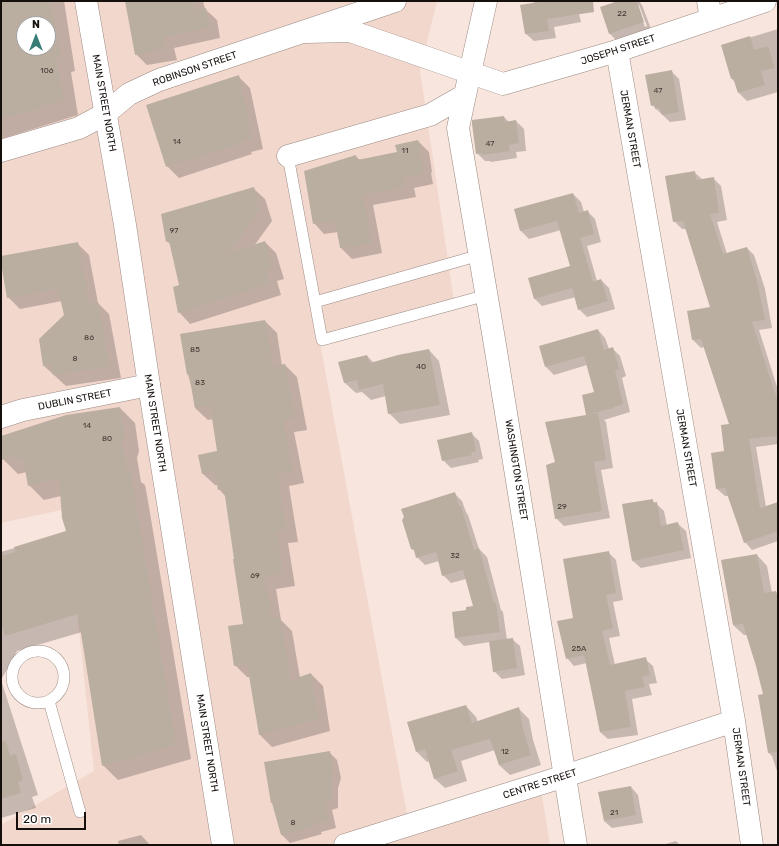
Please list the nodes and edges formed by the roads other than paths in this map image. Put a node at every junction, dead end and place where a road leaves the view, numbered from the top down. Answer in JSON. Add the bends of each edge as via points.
{"nodes":[{"id":1,"x":86,"y":1,"type":"edge"},
{"id":2,"x":395,"y":1,"type":"edge"},
{"id":3,"x":486,"y":1,"type":"edge"},
{"id":4,"x":765,"y":1,"type":"edge"},
{"id":5,"x":710,"y":10,"type":"edge"},
{"id":6,"x":306,"y":32,"type":"junction"},
{"id":7,"x":617,"y":51,"type":"junction"},
{"id":8,"x":470,"y":73,"type":"junction"},
{"id":9,"x":464,"y":95,"type":"junction"},
{"id":10,"x":105,"y":114,"type":"junction"},
{"id":11,"x":1,"y":151,"type":"edge"},
{"id":12,"x":288,"y":156,"type":"joint"},
{"id":13,"x":480,"y":255,"type":"junction"},
{"id":14,"x":487,"y":295,"type":"junction"},
{"id":15,"x":315,"y":302,"type":"junction"},
{"id":16,"x":149,"y":385,"type":"junction"},
{"id":17,"x":1,"y":417,"type":"edge"},
{"id":18,"x":49,"y":701,"type":"junction"},
{"id":19,"x":734,"y":721,"type":"junction"},
{"id":20,"x":565,"y":776,"type":"junction"},
{"id":21,"x":80,"y":812,"type":"dead end"},
{"id":22,"x":223,"y":845,"type":"edge"},
{"id":23,"x":345,"y":845,"type":"edge"},
{"id":24,"x":576,"y":845,"type":"edge"},
{"id":25,"x":752,"y":845,"type":"edge"}],
"edges":[{"from":1,"to":10,"type":"street","name":"MAIN STREET NORTH"},
{"from":2,"to":6,"type":"street","name":"ROBINSON STREET"},
{"from":3,"to":8,"type":"street","name":"WASHINGTON STREET"},
{"from":4,"to":5,"type":"street","name":"JOSEPH STREET"},
{"from":5,"to":7,"type":"street","name":"JOSEPH STREET"},
{"from":6,"to":8,"type":"street","name":"ROBINSON STREET","via":[[350,31]]},
{"from":6,"to":10,"type":"street","name":"ROBINSON STREET","via":[[159,80],[129,94]]},
{"from":7,"to":8,"type":"street","name":"JOSEPH STREET","via":[[503,84]]},
{"from":7,"to":19,"type":"street","name":"JERMAN STREET"},
{"from":8,"to":9,"type":"street","name":"WASHINGTON STREET"},
{"from":9,"to":12,"type":"street","via":[[430,115]]},
{"from":9,"to":13,"type":"street","name":"WASHINGTON STREET","via":[[458,128]]},
{"from":10,"to":11,"type":"street","name":"ROBINSON STREET","via":[[79,128]]},
{"from":10,"to":16,"type":"street","name":"MAIN STREET NORTH"},
{"from":12,"to":15,"type":"lane"},
{"from":13,"to":14,"type":"street","name":"WASHINGTON STREET"},
{"from":13,"to":15,"type":"lane"},
{"from":14,"to":15,"type":"lane","via":[[322,340]]},
{"from":14,"to":20,"type":"street","name":"WASHINGTON STREET"},
{"from":16,"to":17,"type":"street","name":"DUBLIN STREET","via":[[23,410]]},
{"from":16,"to":22,"type":"street","name":"MAIN STREET NORTH"},
{"from":18,"to":18,"type":"lane","via":[[61,690],[65,674],[63,666],[52,654],[44,651],[27,653],[20,658],[13,670],[16,691],[31,702]]},
{"from":18,"to":21,"type":"lane"},
{"from":19,"to":20,"type":"street","name":"CENTRE STREET"},
{"from":19,"to":25,"type":"street","name":"JERMAN STREET"},
{"from":20,"to":23,"type":"street","name":"CENTRE STREET"},
{"from":20,"to":24,"type":"street","name":"WASHINGTON STREET"}]}
